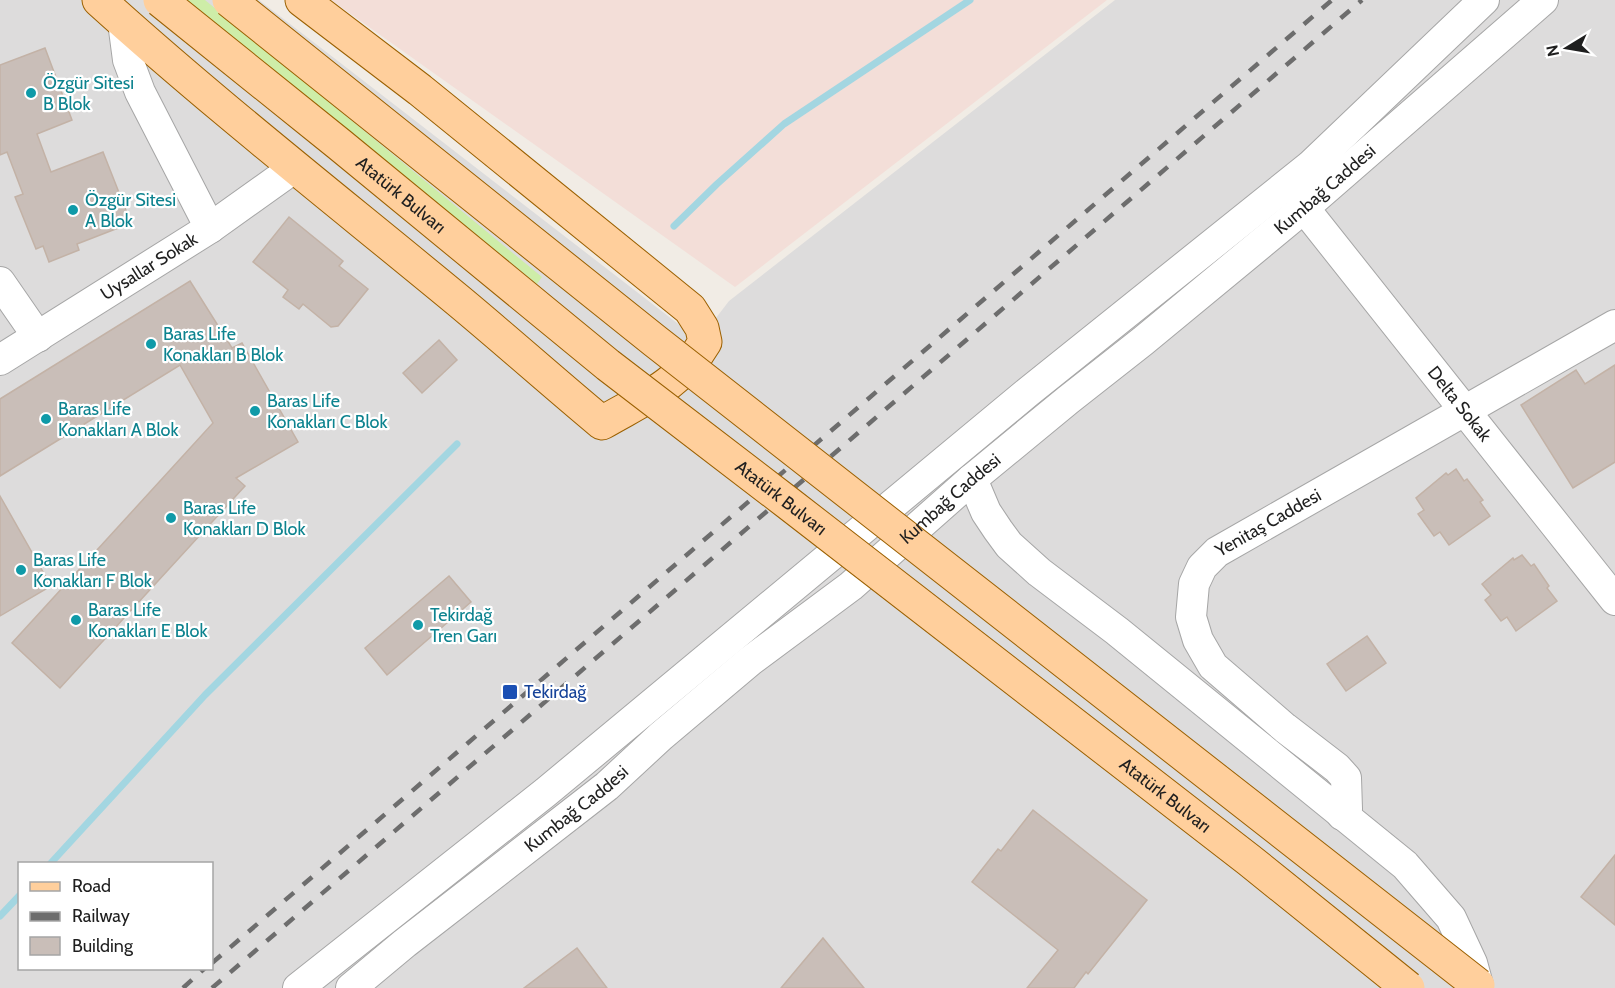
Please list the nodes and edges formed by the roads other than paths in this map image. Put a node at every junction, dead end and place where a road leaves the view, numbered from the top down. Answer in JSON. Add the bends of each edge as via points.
{"nodes":[{"id":1,"x":99,"y":0,"type":"edge"},
{"id":2,"x":160,"y":0,"type":"edge"},
{"id":3,"x":230,"y":0,"type":"edge"},
{"id":4,"x":302,"y":0,"type":"edge"},
{"id":5,"x":1484,"y":0,"type":"edge"},
{"id":6,"x":1543,"y":0,"type":"edge"},
{"id":7,"x":123,"y":22,"type":"junction"},
{"id":8,"x":294,"y":168,"type":"junction"},
{"id":9,"x":1304,"y":208,"type":"junction"},
{"id":10,"x":210,"y":228,"type":"junction"},
{"id":11,"x":0,"y":282,"type":"edge"},
{"id":12,"x":1615,"y":325,"type":"edge"},
{"id":13,"x":38,"y":337,"type":"junction"},
{"id":14,"x":0,"y":360,"type":"edge"},
{"id":15,"x":1464,"y":410,"type":"junction"},
{"id":16,"x":972,"y":479,"type":"junction"},
{"id":17,"x":1615,"y":600,"type":"edge"},
{"id":18,"x":1342,"y":815,"type":"junction"},
{"id":19,"x":1480,"y":986,"type":"edge"},
{"id":20,"x":298,"y":988,"type":"edge"},
{"id":21,"x":351,"y":988,"type":"edge"},
{"id":22,"x":1408,"y":988,"type":"edge"}],
"edges":[{"from":1,"to":7,"type":"main road"},
{"from":2,"to":22,"type":"main road","name":"Atatürk Bulvarı","bridge":true,"via":[[608,365],[1249,860]]},
{"from":3,"to":19,"type":"main road","bridge":true,"via":[[655,341]]},
{"from":4,"to":8,"type":"main road","via":[[420,90],[690,309],[702,328],[705,342],[671,383],[602,423]]},
{"from":5,"to":20,"type":"street","name":"Kumbağ Caddesi","via":[[1310,166],[1019,400],[546,792]]},
{"from":6,"to":9,"type":"street","name":"Kumbağ Caddesi"},
{"from":7,"to":8,"type":"main road"},
{"from":7,"to":10,"type":"street","via":[[128,60],[140,92]]},
{"from":8,"to":10,"type":"street","name":"Uysallar Sokak"},
{"from":9,"to":15,"type":"street","name":"Delta Sokak"},
{"from":9,"to":16,"type":"street","name":"Kumbağ Caddesi"},
{"from":10,"to":13,"type":"street","name":"Uysallar Sokak"},
{"from":11,"to":13,"type":"street"},
{"from":12,"to":15,"type":"street","name":"Yenitaş Caddesi"},
{"from":13,"to":14,"type":"street","name":"Uysallar Sokak"},
{"from":15,"to":17,"type":"street","name":"Delta Sokak"},
{"from":15,"to":18,"type":"street","name":"Yenitaş Caddesi","via":[[1217,552],[1202,567],[1194,584],[1191,617],[1198,640],[1214,666],[1346,778],[1347,809]]},
{"from":16,"to":18,"type":"street","via":[[998,530],[1039,572]]},
{"from":16,"to":21,"type":"street","name":"Kumbağ Caddesi","via":[[851,586],[750,661],[607,786]]},
{"from":18,"to":19,"type":"street","via":[[1405,865],[1451,918]]}]}
